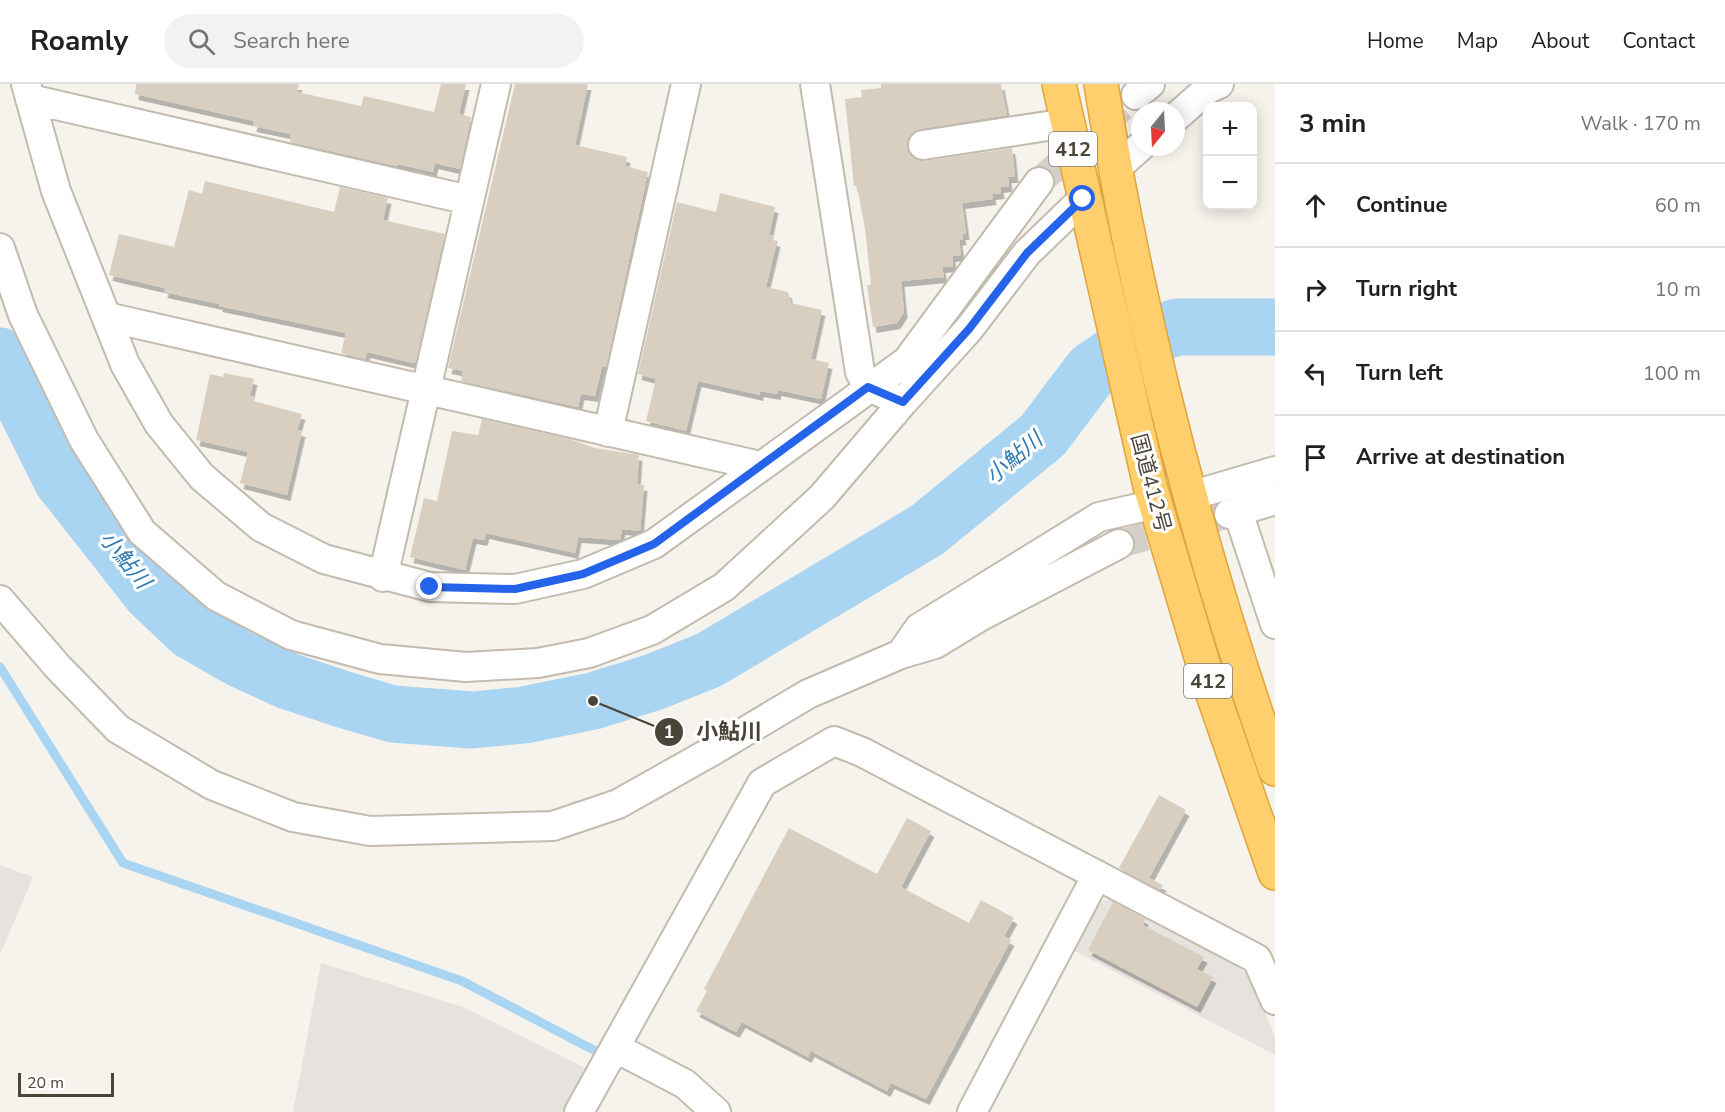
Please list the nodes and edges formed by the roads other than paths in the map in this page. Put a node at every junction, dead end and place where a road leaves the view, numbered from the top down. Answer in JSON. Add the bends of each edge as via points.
{"nodes":[{"id":1,"x":496,"y":84,"type":"edge"},
{"id":2,"x":686,"y":84,"type":"edge"},
{"id":3,"x":815,"y":84,"type":"edge"},
{"id":4,"x":1059,"y":84,"type":"edge"},
{"id":5,"x":1101,"y":84,"type":"edge"},
{"id":6,"x":1219,"y":84,"type":"edge"},
{"id":7,"x":28,"y":92,"type":"edge"},
{"id":8,"x":1185,"y":110,"type":"edge"},
{"id":9,"x":1067,"y":123,"type":"junction"},
{"id":10,"x":923,"y":145,"type":"dead end"},
{"id":11,"x":1133,"y":156,"type":"edge"},
{"id":12,"x":1116,"y":177,"type":"junction"},
{"id":13,"x":1039,"y":182,"type":"tunnel mouth"},
{"id":14,"x":469,"y":200,"type":"junction"},
{"id":15,"x":1085,"y":206,"type":"junction"},
{"id":16,"x":0,"y":248,"type":"edge"},
{"id":17,"x":107,"y":317,"type":"junction"},
{"id":18,"x":868,"y":387,"type":"junction"},
{"id":19,"x":427,"y":389,"type":"junction"},
{"id":20,"x":903,"y":402,"type":"junction"},
{"id":21,"x":608,"y":432,"type":"junction"},
{"id":22,"x":760,"y":466,"type":"junction"},
{"id":23,"x":1275,"y":471,"type":"edge"},
{"id":24,"x":1187,"y":487,"type":"junction"},
{"id":25,"x":1153,"y":495,"type":"junction"},
{"id":26,"x":1275,"y":500,"type":"edge"},
{"id":27,"x":1119,"y":544,"type":"tunnel mouth"},
{"id":28,"x":383,"y":577,"type":"junction"},
{"id":29,"x":0,"y":600,"type":"edge"},
{"id":30,"x":1275,"y":624,"type":"edge"},
{"id":31,"x":901,"y":654,"type":"junction"},
{"id":32,"x":1275,"y":769,"type":"edge"},
{"id":33,"x":1275,"y":873,"type":"edge"},
{"id":34,"x":1097,"y":875,"type":"junction"},
{"id":35,"x":1275,"y":1000,"type":"edge"},
{"id":36,"x":610,"y":1056,"type":"junction"},
{"id":37,"x":579,"y":1112,"type":"edge"},
{"id":38,"x":716,"y":1112,"type":"edge"},
{"id":39,"x":972,"y":1112,"type":"edge"}],
"edges":[{"from":1,"to":14,"type":"street"},
{"from":2,"to":21,"type":"street"},
{"from":3,"to":18,"type":"street","via":[[860,372]]},
{"from":4,"to":9,"type":"highway","name":"国道412号","number":"412"},
{"from":5,"to":12,"type":"highway","name":"国道412号","number":"412"},
{"from":6,"to":8,"type":"street"},
{"from":7,"to":14,"type":"street"},
{"from":7,"to":17,"type":"street","via":[[56,191]]},
{"from":9,"to":10,"type":"street","via":[[963,150]]},
{"from":9,"to":15,"type":"highway","name":"国道412号","number":"412"},
{"from":11,"to":12,"type":"street"},
{"from":12,"to":24,"type":"highway","name":"国道412号","number":"412"},
{"from":13,"to":18,"type":"street","via":[[907,361]]},
{"from":14,"to":19,"type":"street"},
{"from":15,"to":20,"type":"street","via":[[1027,253],[969,329]]},
{"from":15,"to":25,"type":"highway","name":"国道412号","number":"412"},
{"from":16,"to":20,"type":"street","via":[[23,315],[84,440],[142,532],[216,596],[291,635],[380,659],[466,666],[538,663],[589,653],[652,630],[724,587],[822,497]]},
{"from":17,"to":19,"type":"street"},
{"from":17,"to":28,"type":"street","via":[[125,364],[159,424],[202,477],[261,527],[324,559]]},
{"from":18,"to":20,"type":"street"},
{"from":18,"to":22,"type":"street"},
{"from":19,"to":21,"type":"street"},
{"from":19,"to":28,"type":"street"},
{"from":21,"to":22,"type":"street"},
{"from":22,"to":28,"type":"street","via":[[654,544],[583,574],[515,589],[430,587]]},
{"from":23,"to":24,"type":"street"},
{"from":24,"to":32,"type":"highway","name":"国道412号","number":"412"},
{"from":25,"to":31,"type":"street","via":[[1065,536],[919,628]]},
{"from":25,"to":33,"type":"highway","name":"国道412号","number":"412","via":[[1208,680]]},
{"from":26,"to":30,"type":"street","via":[[1234,513]]},
{"from":27,"to":31,"type":"street","via":[[935,644]]},
{"from":29,"to":31,"type":"street","via":[[118,729],[212,785],[293,817],[370,831],[553,826],[618,804],[808,694]]},
{"from":34,"to":35,"type":"street","via":[[1257,959]]},
{"from":34,"to":36,"type":"street","via":[[834,741],[762,783]]},
{"from":34,"to":39,"type":"street"},
{"from":36,"to":37,"type":"street"},
{"from":36,"to":38,"type":"street","via":[[685,1084]]}]}
